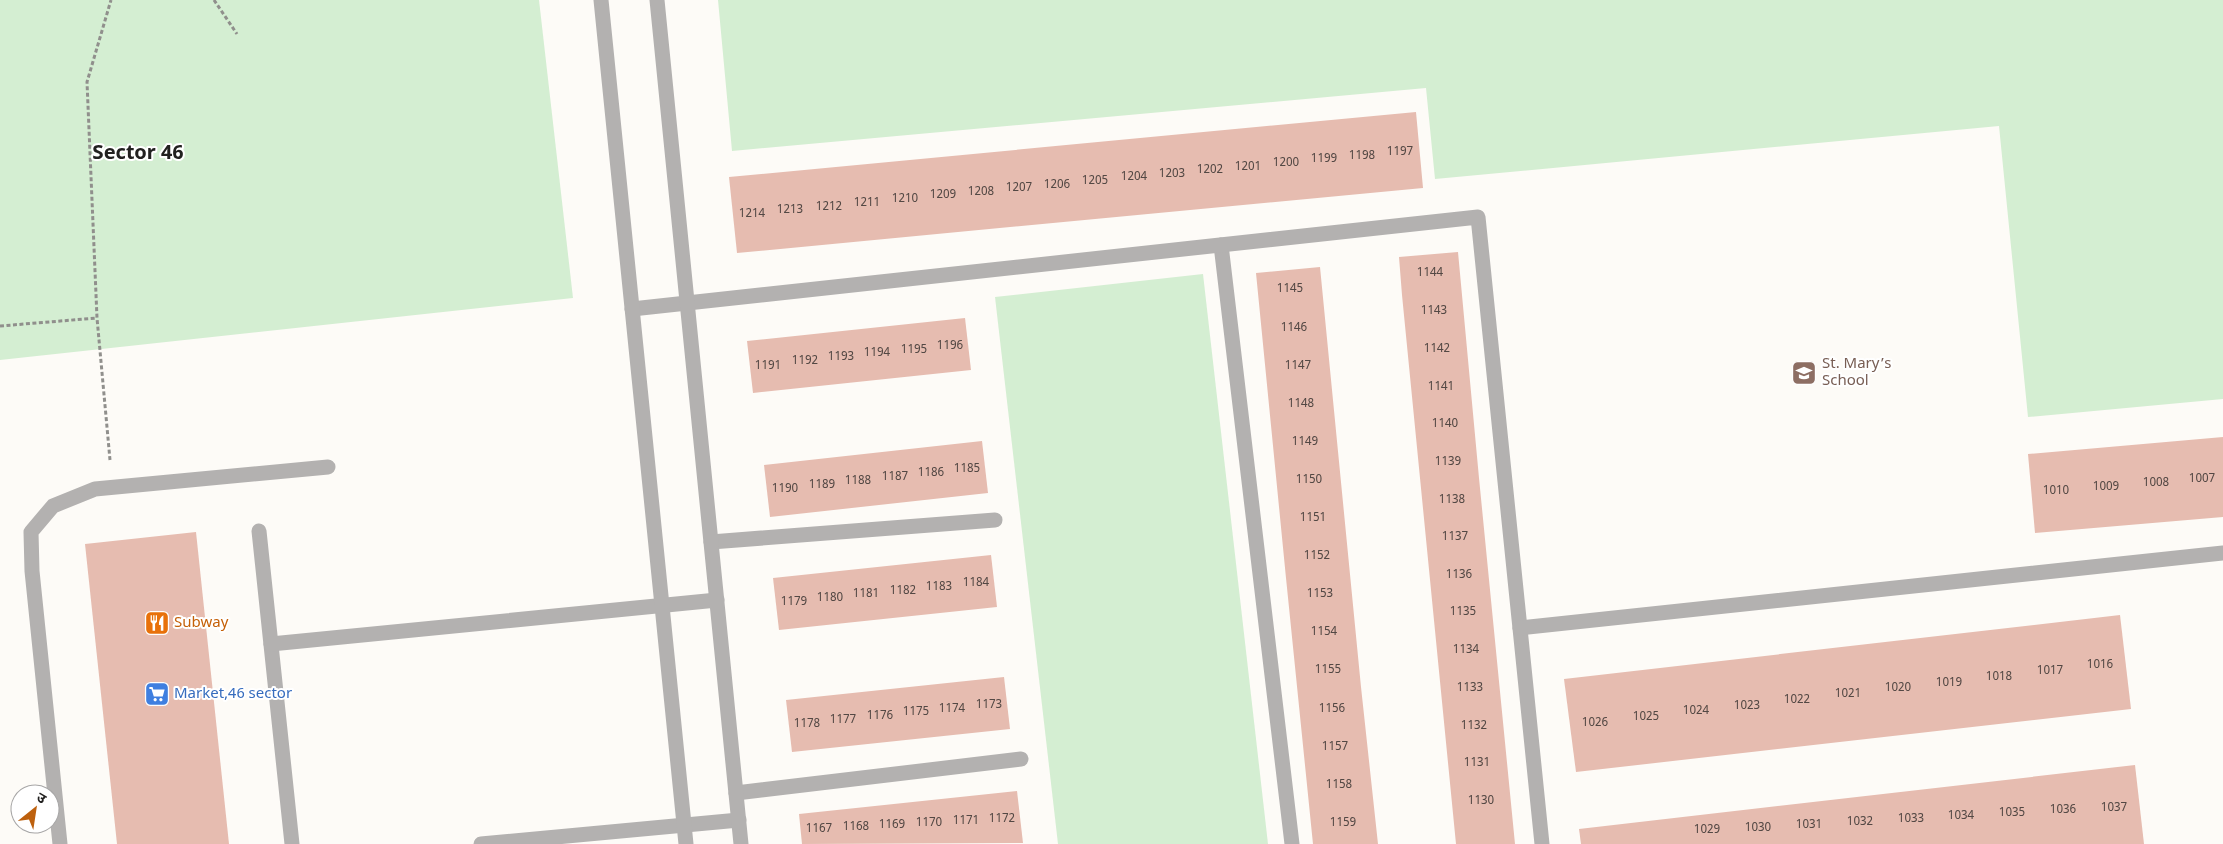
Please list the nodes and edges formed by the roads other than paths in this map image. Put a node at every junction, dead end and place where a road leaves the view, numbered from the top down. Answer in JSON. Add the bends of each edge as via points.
{"nodes":[{"id":1,"x":600,"y":0,"type":"edge"},
{"id":2,"x":657,"y":0,"type":"edge"},
{"id":3,"x":1221,"y":245,"type":"junction"},
{"id":4,"x":687,"y":303,"type":"junction"},
{"id":5,"x":632,"y":309,"type":"junction"},
{"id":6,"x":328,"y":467,"type":"dead end"},
{"id":7,"x":995,"y":520,"type":"dead end"},
{"id":8,"x":259,"y":531,"type":"dead end"},
{"id":9,"x":711,"y":542,"type":"junction"},
{"id":10,"x":2223,"y":553,"type":"edge"},
{"id":11,"x":717,"y":600,"type":"junction"},
{"id":12,"x":662,"y":605,"type":"junction"},
{"id":13,"x":1520,"y":628,"type":"junction"},
{"id":14,"x":271,"y":644,"type":"junction"},
{"id":15,"x":1021,"y":759,"type":"dead end"},
{"id":16,"x":736,"y":792,"type":"junction"},
{"id":17,"x":739,"y":820,"type":"junction"},
{"id":18,"x":684,"y":826,"type":"junction"},
{"id":19,"x":60,"y":844,"type":"edge"},
{"id":20,"x":292,"y":844,"type":"edge"},
{"id":21,"x":481,"y":844,"type":"edge"},
{"id":22,"x":686,"y":844,"type":"edge"},
{"id":23,"x":741,"y":844,"type":"edge"},
{"id":24,"x":1292,"y":844,"type":"edge"},
{"id":25,"x":1542,"y":844,"type":"edge"}],
"edges":[{"from":1,"to":5,"type":"street"},
{"from":2,"to":4,"type":"street"},
{"from":3,"to":4,"type":"street"},
{"from":3,"to":13,"type":"street","via":[[1478,217]]},
{"from":3,"to":24,"type":"street"},
{"from":4,"to":5,"type":"street"},
{"from":4,"to":9,"type":"street"},
{"from":5,"to":12,"type":"street"},
{"from":6,"to":19,"type":"street","via":[[96,489],[52,506],[31,532],[32,571]]},
{"from":7,"to":9,"type":"street"},
{"from":8,"to":14,"type":"street"},
{"from":9,"to":11,"type":"street"},
{"from":10,"to":13,"type":"street"},
{"from":11,"to":12,"type":"street"},
{"from":11,"to":16,"type":"street"},
{"from":12,"to":14,"type":"street"},
{"from":12,"to":18,"type":"street"},
{"from":13,"to":25,"type":"street"},
{"from":14,"to":20,"type":"street"},
{"from":15,"to":16,"type":"street"},
{"from":16,"to":17,"type":"street"},
{"from":17,"to":18,"type":"street"},
{"from":17,"to":23,"type":"street"},
{"from":18,"to":21,"type":"street"},
{"from":18,"to":22,"type":"street"}]}
